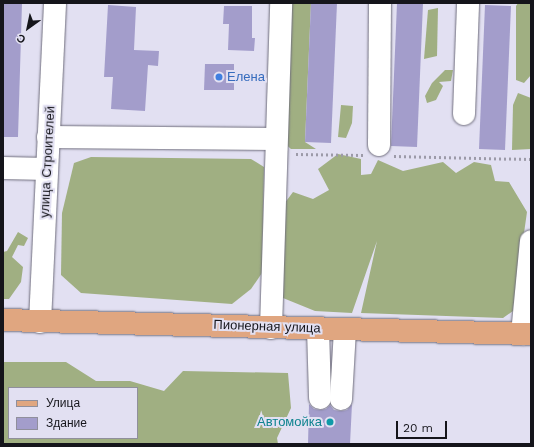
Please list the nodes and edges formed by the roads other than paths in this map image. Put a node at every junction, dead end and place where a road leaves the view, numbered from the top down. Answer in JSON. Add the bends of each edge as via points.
{"nodes":[{"id":1,"x":55,"y":3,"type":"edge"},
{"id":2,"x":281,"y":3,"type":"edge"},
{"id":3,"x":380,"y":3,"type":"edge"},
{"id":4,"x":468,"y":3,"type":"edge"},
{"id":5,"x":464,"y":114,"type":"dead end"},
{"id":6,"x":48,"y":137,"type":"junction"},
{"id":7,"x":276,"y":139,"type":"junction"},
{"id":8,"x":379,"y":145,"type":"dead end"},
{"id":9,"x":3,"y":168,"type":"edge"},
{"id":10,"x":47,"y":169,"type":"junction"},
{"id":11,"x":531,"y":241,"type":"edge"},
{"id":12,"x":3,"y":320,"type":"edge"},
{"id":13,"x":40,"y":322,"type":"junction"},
{"id":14,"x":271,"y":328,"type":"junction"},
{"id":15,"x":318,"y":329,"type":"junction"},
{"id":16,"x":345,"y":330,"type":"junction"},
{"id":17,"x":526,"y":334,"type":"edge"},
{"id":18,"x":320,"y":372,"type":"junction"},
{"id":19,"x":343,"y":372,"type":"junction"}],
"edges":[{"from":1,"to":6,"type":"street","name":"улица Строителей"},
{"from":2,"to":7,"type":"street"},
{"from":3,"to":8,"type":"street"},
{"from":4,"to":5,"type":"street"},
{"from":6,"to":7,"type":"street"},
{"from":6,"to":10,"type":"street","name":"улица Строителей"},
{"from":7,"to":14,"type":"street"},
{"from":9,"to":10,"type":"street"},
{"from":10,"to":13,"type":"street","name":"улица Строителей"},
{"from":11,"to":17,"type":"street"},
{"from":12,"to":13,"type":"main road","name":"Пионерная улица"},
{"from":13,"to":14,"type":"main road","name":"Пионерная улица"},
{"from":14,"to":15,"type":"main road","name":"Пионерная улица"},
{"from":15,"to":16,"type":"main road","name":"Пионерная улица"},
{"from":15,"to":18,"type":"street"},
{"from":16,"to":17,"type":"main road","name":"Пионерная улица"},
{"from":16,"to":19,"type":"street"},
{"from":18,"to":19,"type":"street"},
{"from":18,"to":19,"type":"street","via":[[331,399]]}]}
